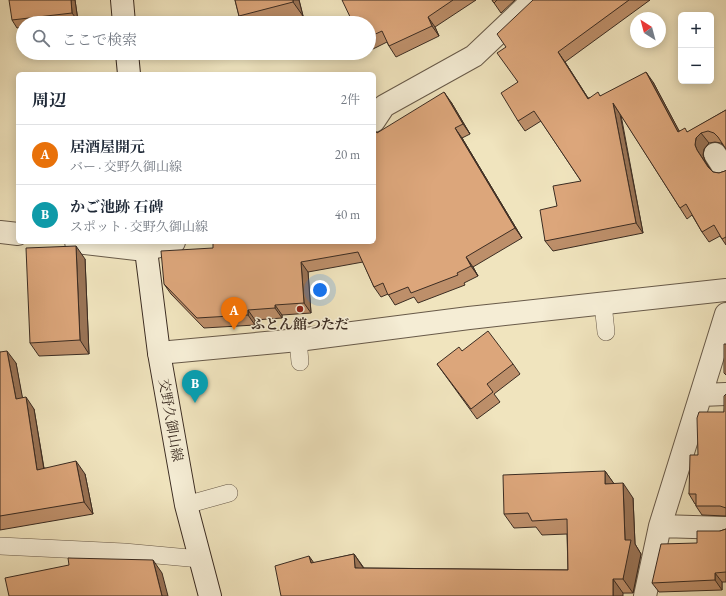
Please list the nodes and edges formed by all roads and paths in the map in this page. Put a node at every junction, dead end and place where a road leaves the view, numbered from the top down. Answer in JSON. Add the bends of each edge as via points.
{"nodes":[{"id":1,"x":122,"y":0,"type":"edge"},
{"id":2,"x":533,"y":0,"type":"edge"},
{"id":3,"x":123,"y":16,"type":"edge"},
{"id":4,"x":128,"y":60,"type":"edge"},
{"id":5,"x":129,"y":72,"type":"edge"},
{"id":6,"x":376,"y":118,"type":"edge"},
{"id":7,"x":0,"y":232,"type":"edge"},
{"id":8,"x":16,"y":234,"type":"edge"},
{"id":9,"x":110,"y":244,"type":"edge"},
{"id":10,"x":160,"y":244,"type":"edge"},
{"id":11,"x":145,"y":246,"type":"edge"},
{"id":12,"x":726,"y":290,"type":"edge"},
{"id":13,"x":603,"y":304,"type":"junction"},
{"id":14,"x":726,"y":314,"type":"edge"},
{"id":15,"x":606,"y":332,"type":"dead end"},
{"id":16,"x":298,"y":340,"type":"junction"},
{"id":17,"x":159,"y":352,"type":"junction"},
{"id":18,"x":300,"y":362,"type":"dead end"},
{"id":19,"x":726,"y":394,"type":"edge"},
{"id":20,"x":701,"y":395,"type":"junction"},
{"id":21,"x":229,"y":492,"type":"dead end"},
{"id":22,"x":186,"y":505,"type":"junction"},
{"id":23,"x":660,"y":526,"type":"junction"},
{"id":24,"x":726,"y":528,"type":"edge"},
{"id":25,"x":0,"y":546,"type":"edge"},
{"id":26,"x":200,"y":559,"type":"junction"},
{"id":27,"x":210,"y":596,"type":"edge"},
{"id":28,"x":645,"y":596,"type":"edge"}],
"edges":[{"from":1,"to":3,"type":"street"},
{"from":2,"to":6,"type":"street","via":[[474,56],[384,106]]},
{"from":4,"to":5,"type":"street"},
{"from":7,"to":8,"type":"street"},
{"from":9,"to":11,"type":"street"},
{"from":10,"to":11,"type":"street"},
{"from":11,"to":17,"type":"street","name":"交野久御山線"},
{"from":12,"to":13,"type":"street"},
{"from":13,"to":15,"type":"lane"},
{"from":13,"to":16,"type":"street"},
{"from":14,"to":20,"type":"street"},
{"from":16,"to":17,"type":"street"},
{"from":16,"to":18,"type":"lane"},
{"from":17,"to":22,"type":"street","name":"交野久御山線"},
{"from":19,"to":20,"type":"street"},
{"from":20,"to":23,"type":"street"},
{"from":21,"to":22,"type":"lane"},
{"from":22,"to":26,"type":"street","name":"交野久御山線"},
{"from":23,"to":24,"type":"street"},
{"from":23,"to":28,"type":"street"},
{"from":25,"to":26,"type":"lane","via":[[124,552]]},
{"from":26,"to":27,"type":"street","name":"交野久御山線"}]}
